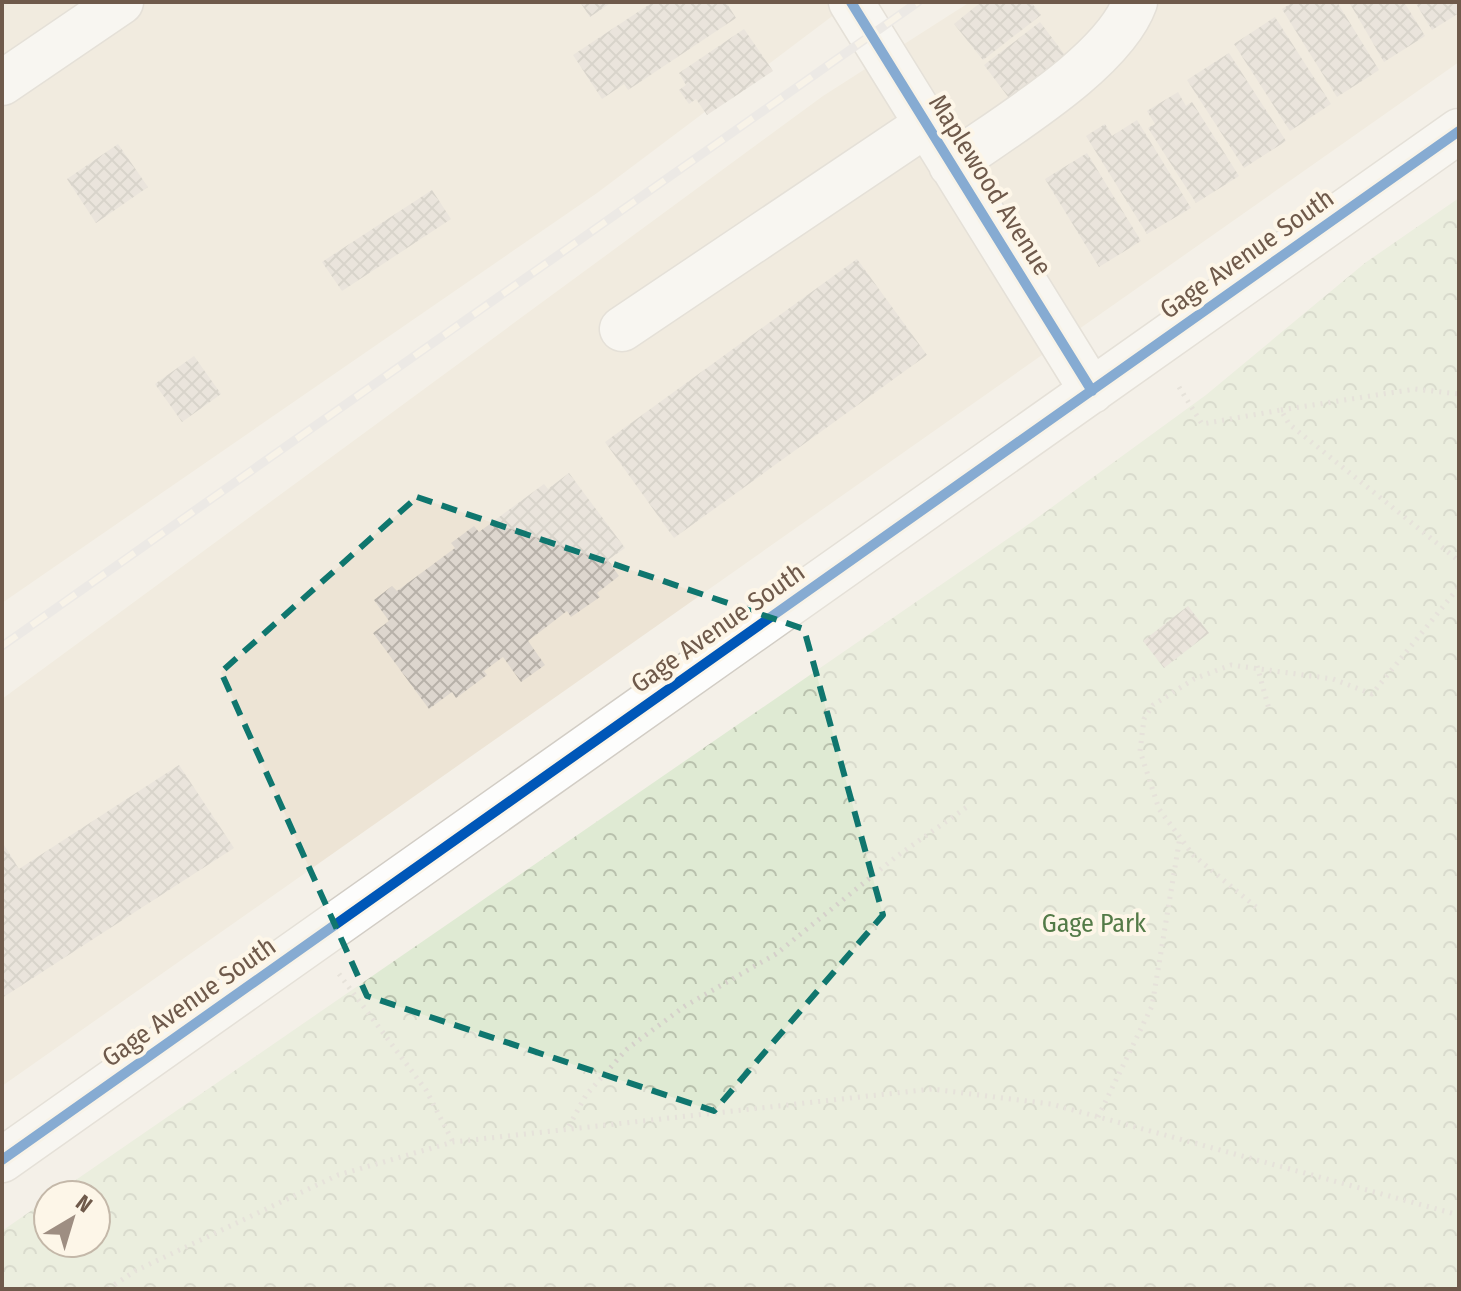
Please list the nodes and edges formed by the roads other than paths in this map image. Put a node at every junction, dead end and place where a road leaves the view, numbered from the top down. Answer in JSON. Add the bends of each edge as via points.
{"nodes":[{"id":1,"x":121,"y":2,"type":"edge"},
{"id":2,"x":1135,"y":2,"type":"edge"},
{"id":3,"x":853,"y":3,"type":"edge"},
{"id":4,"x":2,"y":83,"type":"edge"},
{"id":5,"x":927,"y":124,"type":"junction"},
{"id":6,"x":1459,"y":131,"type":"edge"},
{"id":7,"x":951,"y":165,"type":"junction"},
{"id":8,"x":622,"y":329,"type":"dead end"},
{"id":9,"x":1092,"y":391,"type":"junction"},
{"id":10,"x":2,"y":1160,"type":"edge"}],
"edges":[{"from":1,"to":4,"type":"street"},
{"from":2,"to":7,"type":"street","via":[[1100,54]]},
{"from":3,"to":5,"type":"street","name":"Maplewood Avenue"},
{"from":5,"to":7,"type":"street","name":"Maplewood Avenue"},
{"from":5,"to":8,"type":"street"},
{"from":6,"to":9,"type":"street","name":"Gage Avenue South"},
{"from":7,"to":9,"type":"street","name":"Maplewood Avenue"},
{"from":9,"to":10,"type":"street","name":"Gage Avenue South"}]}
